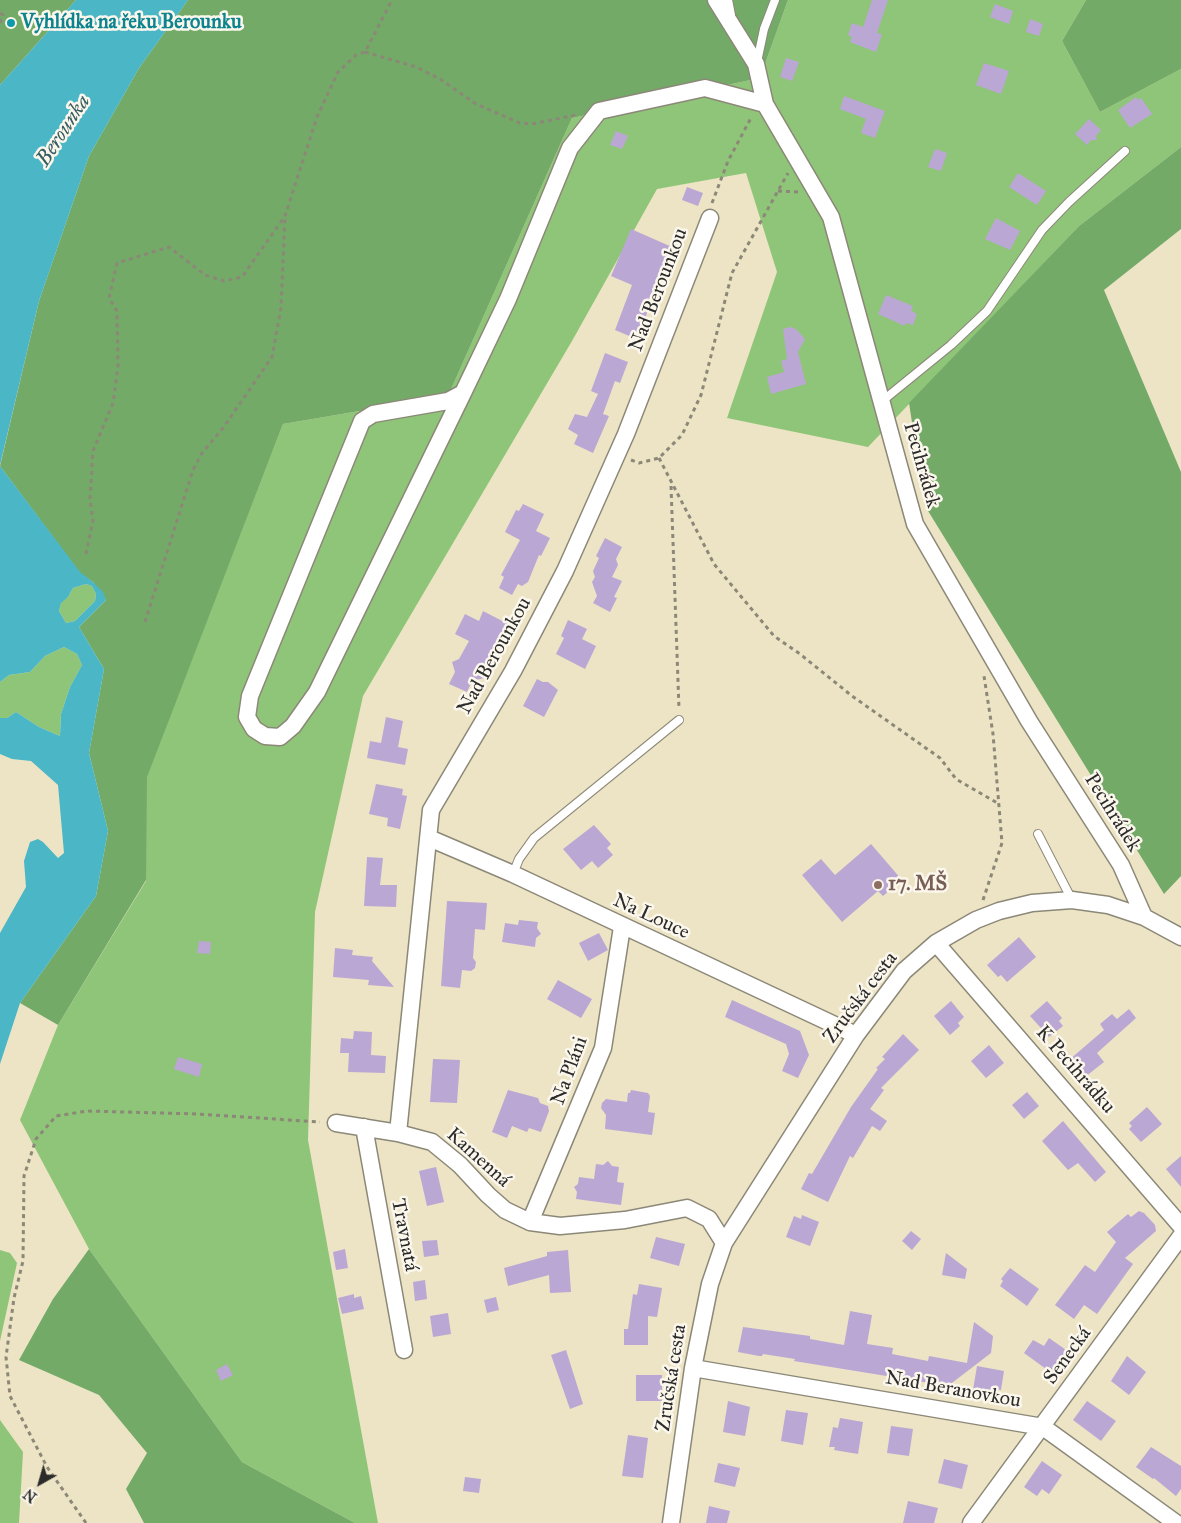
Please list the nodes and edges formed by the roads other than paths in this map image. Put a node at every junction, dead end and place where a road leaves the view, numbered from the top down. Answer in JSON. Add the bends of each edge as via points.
{"nodes":[{"id":1,"x":716,"y":0,"type":"edge"},
{"id":2,"x":728,"y":0,"type":"edge"},
{"id":3,"x":775,"y":0,"type":"edge"},
{"id":4,"x":733,"y":25,"type":"junction"},
{"id":5,"x":756,"y":64,"type":"junction"},
{"id":6,"x":765,"y":104,"type":"junction"},
{"id":7,"x":1125,"y":151,"type":"dead end"},
{"id":8,"x":710,"y":218,"type":"road end"},
{"id":9,"x":463,"y":393,"type":"junction"},
{"id":10,"x":881,"y":402,"type":"junction"},
{"id":11,"x":679,"y":720,"type":"road end"},
{"id":12,"x":1038,"y":834,"type":"dead end"},
{"id":13,"x":429,"y":838,"type":"junction"},
{"id":14,"x":513,"y":874,"type":"junction"},
{"id":15,"x":1072,"y":900,"type":"junction"},
{"id":16,"x":1144,"y":917,"type":"junction"},
{"id":17,"x":622,"y":927,"type":"junction"},
{"id":18,"x":1181,"y":937,"type":"edge"},
{"id":19,"x":936,"y":943,"type":"junction"},
{"id":20,"x":856,"y":1034,"type":"junction"},
{"id":21,"x":336,"y":1123,"type":"road end"},
{"id":22,"x":364,"y":1127,"type":"junction"},
{"id":23,"x":398,"y":1133,"type":"junction"},
{"id":24,"x":530,"y":1222,"type":"junction"},
{"id":25,"x":1181,"y":1226,"type":"edge"},
{"id":26,"x":1181,"y":1236,"type":"edge"},
{"id":27,"x":724,"y":1243,"type":"junction"},
{"id":28,"x":404,"y":1350,"type":"dead end"},
{"id":29,"x":693,"y":1368,"type":"junction"},
{"id":30,"x":1043,"y":1427,"type":"junction"},
{"id":31,"x":671,"y":1523,"type":"edge"},
{"id":32,"x":971,"y":1523,"type":"edge"},
{"id":33,"x":1176,"y":1523,"type":"edge"}],
"edges":[{"from":1,"to":4,"type":"street","name":"Pecihrádek"},
{"from":2,"to":4,"type":"lane"},
{"from":3,"to":5,"type":"lane"},
{"from":4,"to":5,"type":"street","name":"Pecihrádek"},
{"from":5,"to":6,"type":"street","name":"Pecihrádek"},
{"from":6,"to":9,"type":"street","via":[[705,88],[599,111],[570,148],[508,299]]},
{"from":6,"to":10,"type":"street","name":"Pecihrádek","via":[[831,217]]},
{"from":7,"to":10,"type":"lane","via":[[1042,230],[986,311],[951,346]]},
{"from":8,"to":13,"type":"street","name":"Nad Berounkou","via":[[616,455],[556,588],[513,671],[431,810]]},
{"from":9,"to":9,"type":"street","via":[[317,692],[293,726],[280,737],[266,736],[254,729],[247,717],[250,696],[362,422],[373,414],[448,402]]},
{"from":10,"to":16,"type":"street","name":"Pecihrádek","via":[[915,524],[1029,721],[1121,865]]},
{"from":11,"to":14,"type":"lane","via":[[534,838]]},
{"from":12,"to":15,"type":"lane"},
{"from":13,"to":14,"type":"street","name":"Na Louce"},
{"from":13,"to":23,"type":"street","name":"Nad Berounkou"},
{"from":14,"to":17,"type":"street","name":"Na Louce"},
{"from":15,"to":16,"type":"street","name":"Zručská cesta","via":[[1108,905]]},
{"from":15,"to":19,"type":"street","name":"Zručská cesta","via":[[1032,903],[998,911]]},
{"from":16,"to":18,"type":"street","name":"Zručská cesta"},
{"from":17,"to":20,"type":"street","name":"Na Louce"},
{"from":17,"to":24,"type":"street","name":"Na Pláni","via":[[604,1048]]},
{"from":19,"to":20,"type":"street","name":"Zručská cesta","via":[[904,971]]},
{"from":19,"to":25,"type":"street","name":"K Pecihrádku"},
{"from":20,"to":27,"type":"street","name":"Zručská cesta"},
{"from":21,"to":22,"type":"street","name":"Kamenná"},
{"from":22,"to":23,"type":"street","name":"Kamenná"},
{"from":22,"to":28,"type":"street","name":"Travnatá"},
{"from":23,"to":24,"type":"street","name":"Kamenná","via":[[432,1142],[460,1165],[504,1210]]},
{"from":24,"to":27,"type":"street","via":[[560,1226],[625,1220],[687,1208],[709,1218]]},
{"from":26,"to":30,"type":"street","name":"Senecká"},
{"from":27,"to":29,"type":"street","name":"Zručská cesta","via":[[710,1284]]},
{"from":29,"to":30,"type":"street","name":"Nad Beranovkou"},
{"from":29,"to":31,"type":"street","name":"Zručská cesta"},
{"from":30,"to":32,"type":"street","name":"Senecká"},
{"from":30,"to":33,"type":"street","name":"Nad Beranovkou"}]}
